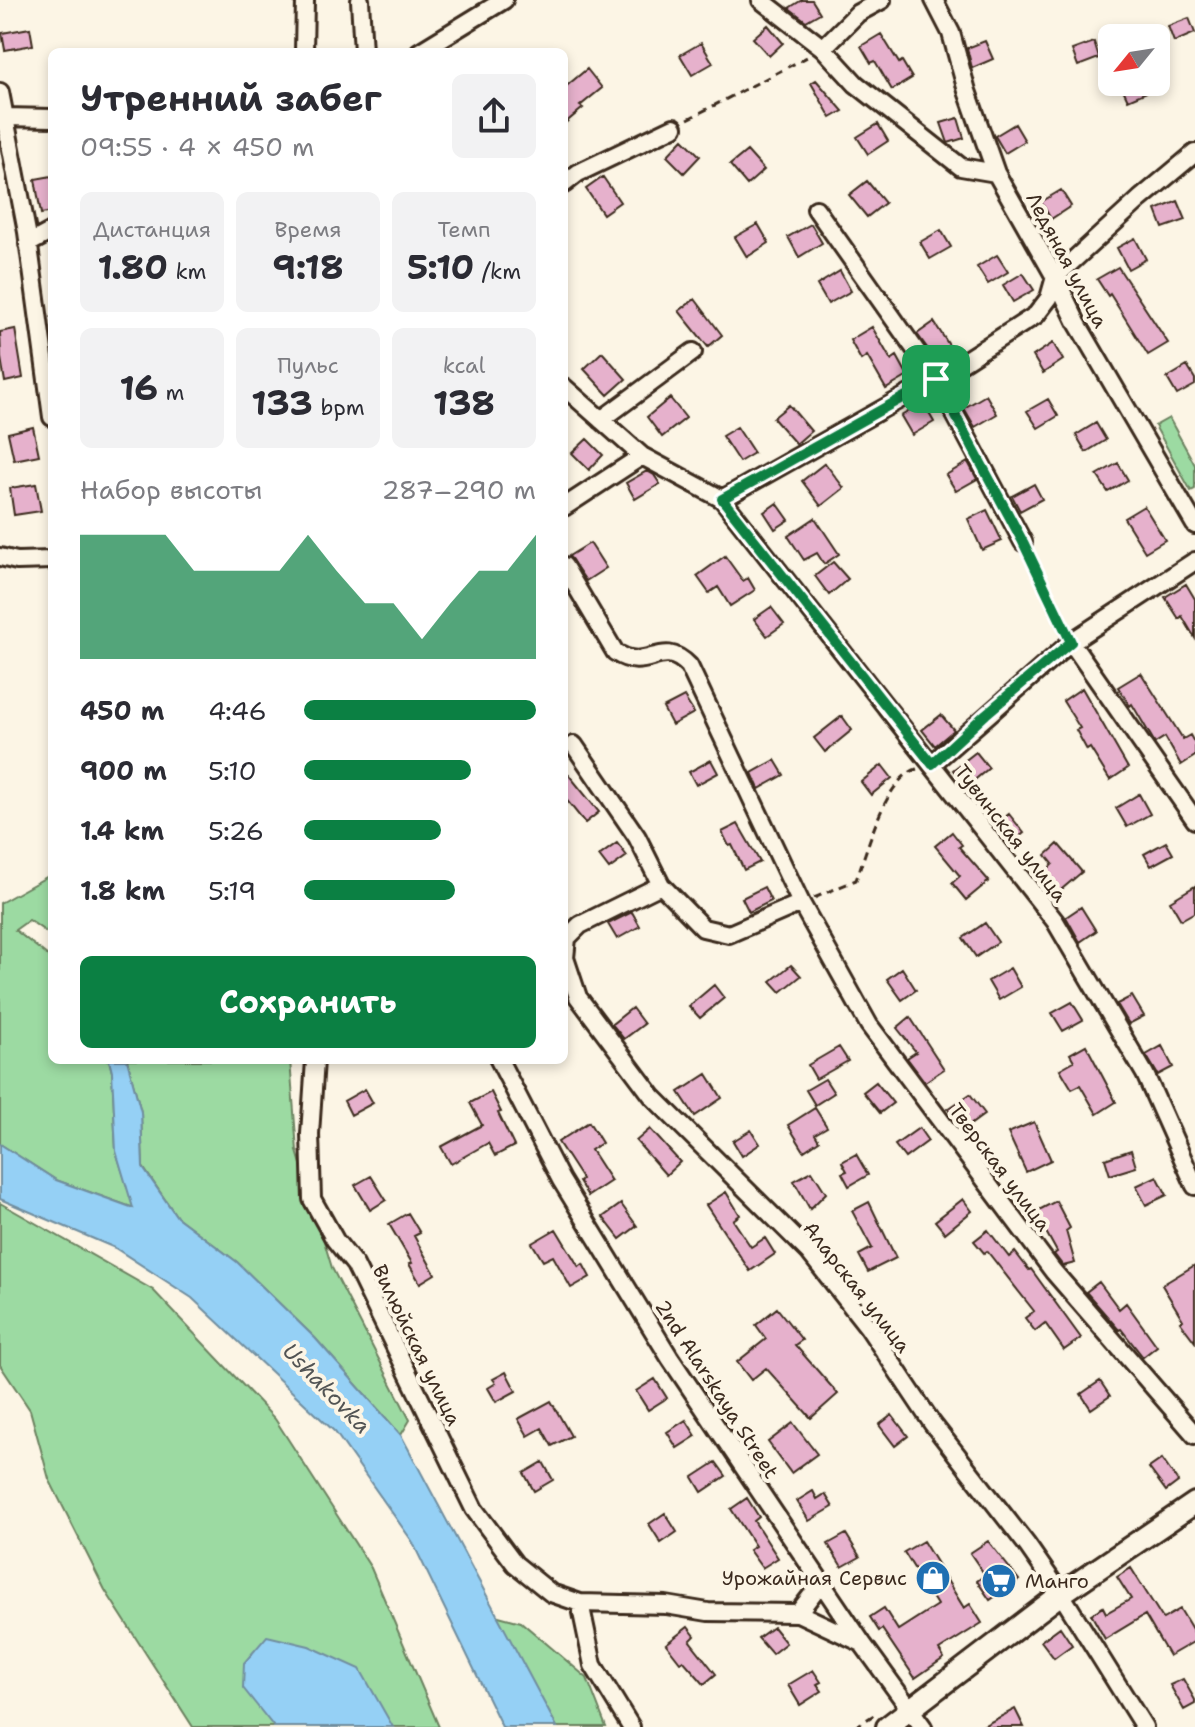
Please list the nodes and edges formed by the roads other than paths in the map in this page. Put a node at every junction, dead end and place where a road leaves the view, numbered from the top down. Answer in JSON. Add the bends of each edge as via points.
{"nodes":[{"id":1,"x":306,"y":0,"type":"edge"},
{"id":2,"x":360,"y":0,"type":"edge"},
{"id":3,"x":504,"y":0,"type":"edge"},
{"id":4,"x":761,"y":0,"type":"edge"},
{"id":5,"x":882,"y":0,"type":"edge"},
{"id":6,"x":934,"y":0,"type":"edge"},
{"id":7,"x":304,"y":48,"type":"edge"},
{"id":8,"x":363,"y":48,"type":"edge"},
{"id":9,"x":426,"y":48,"type":"edge"},
{"id":10,"x":823,"y":48,"type":"junction"},
{"id":11,"x":0,"y":92,"type":"edge"},
{"id":12,"x":5,"y":117,"type":"junction"},
{"id":13,"x":48,"y":118,"type":"edge"},
{"id":14,"x":674,"y":127,"type":"road end"},
{"id":15,"x":1195,"y":153,"type":"edge"},
{"id":16,"x":996,"y":173,"type":"junction"},
{"id":17,"x":568,"y":181,"type":"edge"},
{"id":18,"x":816,"y":209,"type":"dead end"},
{"id":19,"x":48,"y":233,"type":"edge"},
{"id":20,"x":28,"y":244,"type":"junction"},
{"id":21,"x":1055,"y":277,"type":"junction"},
{"id":22,"x":693,"y":352,"type":"dead end"},
{"id":23,"x":936,"y":379,"type":"junction"},
{"id":24,"x":48,"y":388,"type":"edge"},
{"id":25,"x":568,"y":391,"type":"edge"},
{"id":26,"x":601,"y":420,"type":"junction"},
{"id":27,"x":642,"y":456,"type":"junction"},
{"id":28,"x":722,"y":499,"type":"junction"},
{"id":29,"x":568,"y":504,"type":"edge"},
{"id":30,"x":1195,"y":525,"type":"edge"},
{"id":31,"x":1023,"y":542,"type":"road end"},
{"id":32,"x":0,"y":557,"type":"edge"},
{"id":33,"x":48,"y":560,"type":"edge"},
{"id":34,"x":1195,"y":561,"type":"edge"},
{"id":35,"x":568,"y":573,"type":"edge"},
{"id":36,"x":1071,"y":642,"type":"junction"},
{"id":37,"x":574,"y":745,"type":"dead end"},
{"id":38,"x":932,"y":764,"type":"junction"},
{"id":39,"x":1195,"y":820,"type":"edge"},
{"id":40,"x":661,"y":885,"type":"junction"},
{"id":41,"x":801,"y":903,"type":"junction"},
{"id":42,"x":568,"y":937,"type":"edge"},
{"id":43,"x":568,"y":967,"type":"edge"},
{"id":44,"x":315,"y":1064,"type":"edge"},
{"id":45,"x":501,"y":1064,"type":"edge"},
{"id":46,"x":1195,"y":1186,"type":"edge"},
{"id":47,"x":1195,"y":1435,"type":"edge"},
{"id":48,"x":1195,"y":1503,"type":"edge"},
{"id":49,"x":821,"y":1583,"type":"junction"},
{"id":50,"x":1061,"y":1594,"type":"junction"},
{"id":51,"x":580,"y":1603,"type":"junction"},
{"id":52,"x":798,"y":1613,"type":"junction"},
{"id":53,"x":862,"y":1643,"type":"junction"},
{"id":54,"x":911,"y":1709,"type":"junction"},
{"id":55,"x":631,"y":1727,"type":"edge"},
{"id":56,"x":887,"y":1727,"type":"edge"},
{"id":57,"x":923,"y":1727,"type":"edge"},
{"id":58,"x":1144,"y":1727,"type":"edge"}],
"edges":[{"from":1,"to":7,"type":"street"},
{"from":2,"to":8,"type":"street"},
{"from":3,"to":9,"type":"street"},
{"from":4,"to":10,"type":"street"},
{"from":5,"to":10,"type":"street","via":[[858,13]]},
{"from":6,"to":16,"type":"street","name":"Ледяная улица","via":[[951,33]]},
{"from":10,"to":16,"type":"street","via":[[856,84],[961,167]]},
{"from":11,"to":12,"type":"street"},
{"from":12,"to":13,"type":"street"},
{"from":12,"to":20,"type":"street"},
{"from":14,"to":17,"type":"street"},
{"from":15,"to":21,"type":"street"},
{"from":16,"to":21,"type":"street","name":"Ледяная улица"},
{"from":18,"to":23,"type":"street"},
{"from":19,"to":20,"type":"street"},
{"from":20,"to":24,"type":"street"},
{"from":21,"to":23,"type":"street","via":[[1049,298],[1036,315]]},
{"from":21,"to":30,"type":"street","name":"Ледяная улица"},
{"from":22,"to":26,"type":"street"},
{"from":23,"to":28,"type":"street"},
{"from":23,"to":31,"type":"street"},
{"from":25,"to":26,"type":"street","name":"Тувинская улица"},
{"from":26,"to":27,"type":"street","name":"Тувинская улица"},
{"from":27,"to":28,"type":"street","name":"Тувинская улица"},
{"from":27,"to":29,"type":"street"},
{"from":28,"to":38,"type":"street","name":"Тувинская улица"},
{"from":32,"to":33,"type":"street"},
{"from":34,"to":36,"type":"street"},
{"from":35,"to":41,"type":"street","name":"Тверская улица","via":[[615,652],[642,661],[664,652],[679,655],[689,666]]},
{"from":36,"to":38,"type":"street"},
{"from":36,"to":39,"type":"street"},
{"from":37,"to":40,"type":"street","via":[[637,837]]},
{"from":38,"to":46,"type":"street","name":"Тувинская улица","via":[[1055,921],[1145,1074]]},
{"from":40,"to":41,"type":"street","via":[[703,928],[729,934]]},
{"from":40,"to":42,"type":"street","name":"Аларская улица","via":[[580,925]]},
{"from":41,"to":47,"type":"street","name":"Тверская улица","via":[[869,1025],[1053,1271]]},
{"from":43,"to":50,"type":"street","name":"Аларская улица","via":[[578,997],[653,1097],[809,1252]]},
{"from":44,"to":51,"type":"street","name":"Вилюйская улица","via":[[312,1199],[355,1265],[474,1509],[515,1564],[551,1593]]},
{"from":45,"to":49,"type":"street","name":"2nd Alarskaya Street","via":[[561,1180],[662,1346]]},
{"from":48,"to":50,"type":"main road"},
{"from":49,"to":52,"type":"street"},
{"from":49,"to":53,"type":"street","name":"2nd Alarskaya Street"},
{"from":50,"to":54,"type":"main road"},
{"from":50,"to":58,"type":"street","name":"Аларская улица"},
{"from":51,"to":52,"type":"street"},
{"from":51,"to":55,"type":"street","via":[[593,1665]]},
{"from":52,"to":53,"type":"street"},
{"from":53,"to":54,"type":"street","name":"2nd Alarskaya Street"},
{"from":54,"to":56,"type":"main road"},
{"from":54,"to":57,"type":"street","name":"2nd Alarskaya Street"}]}
